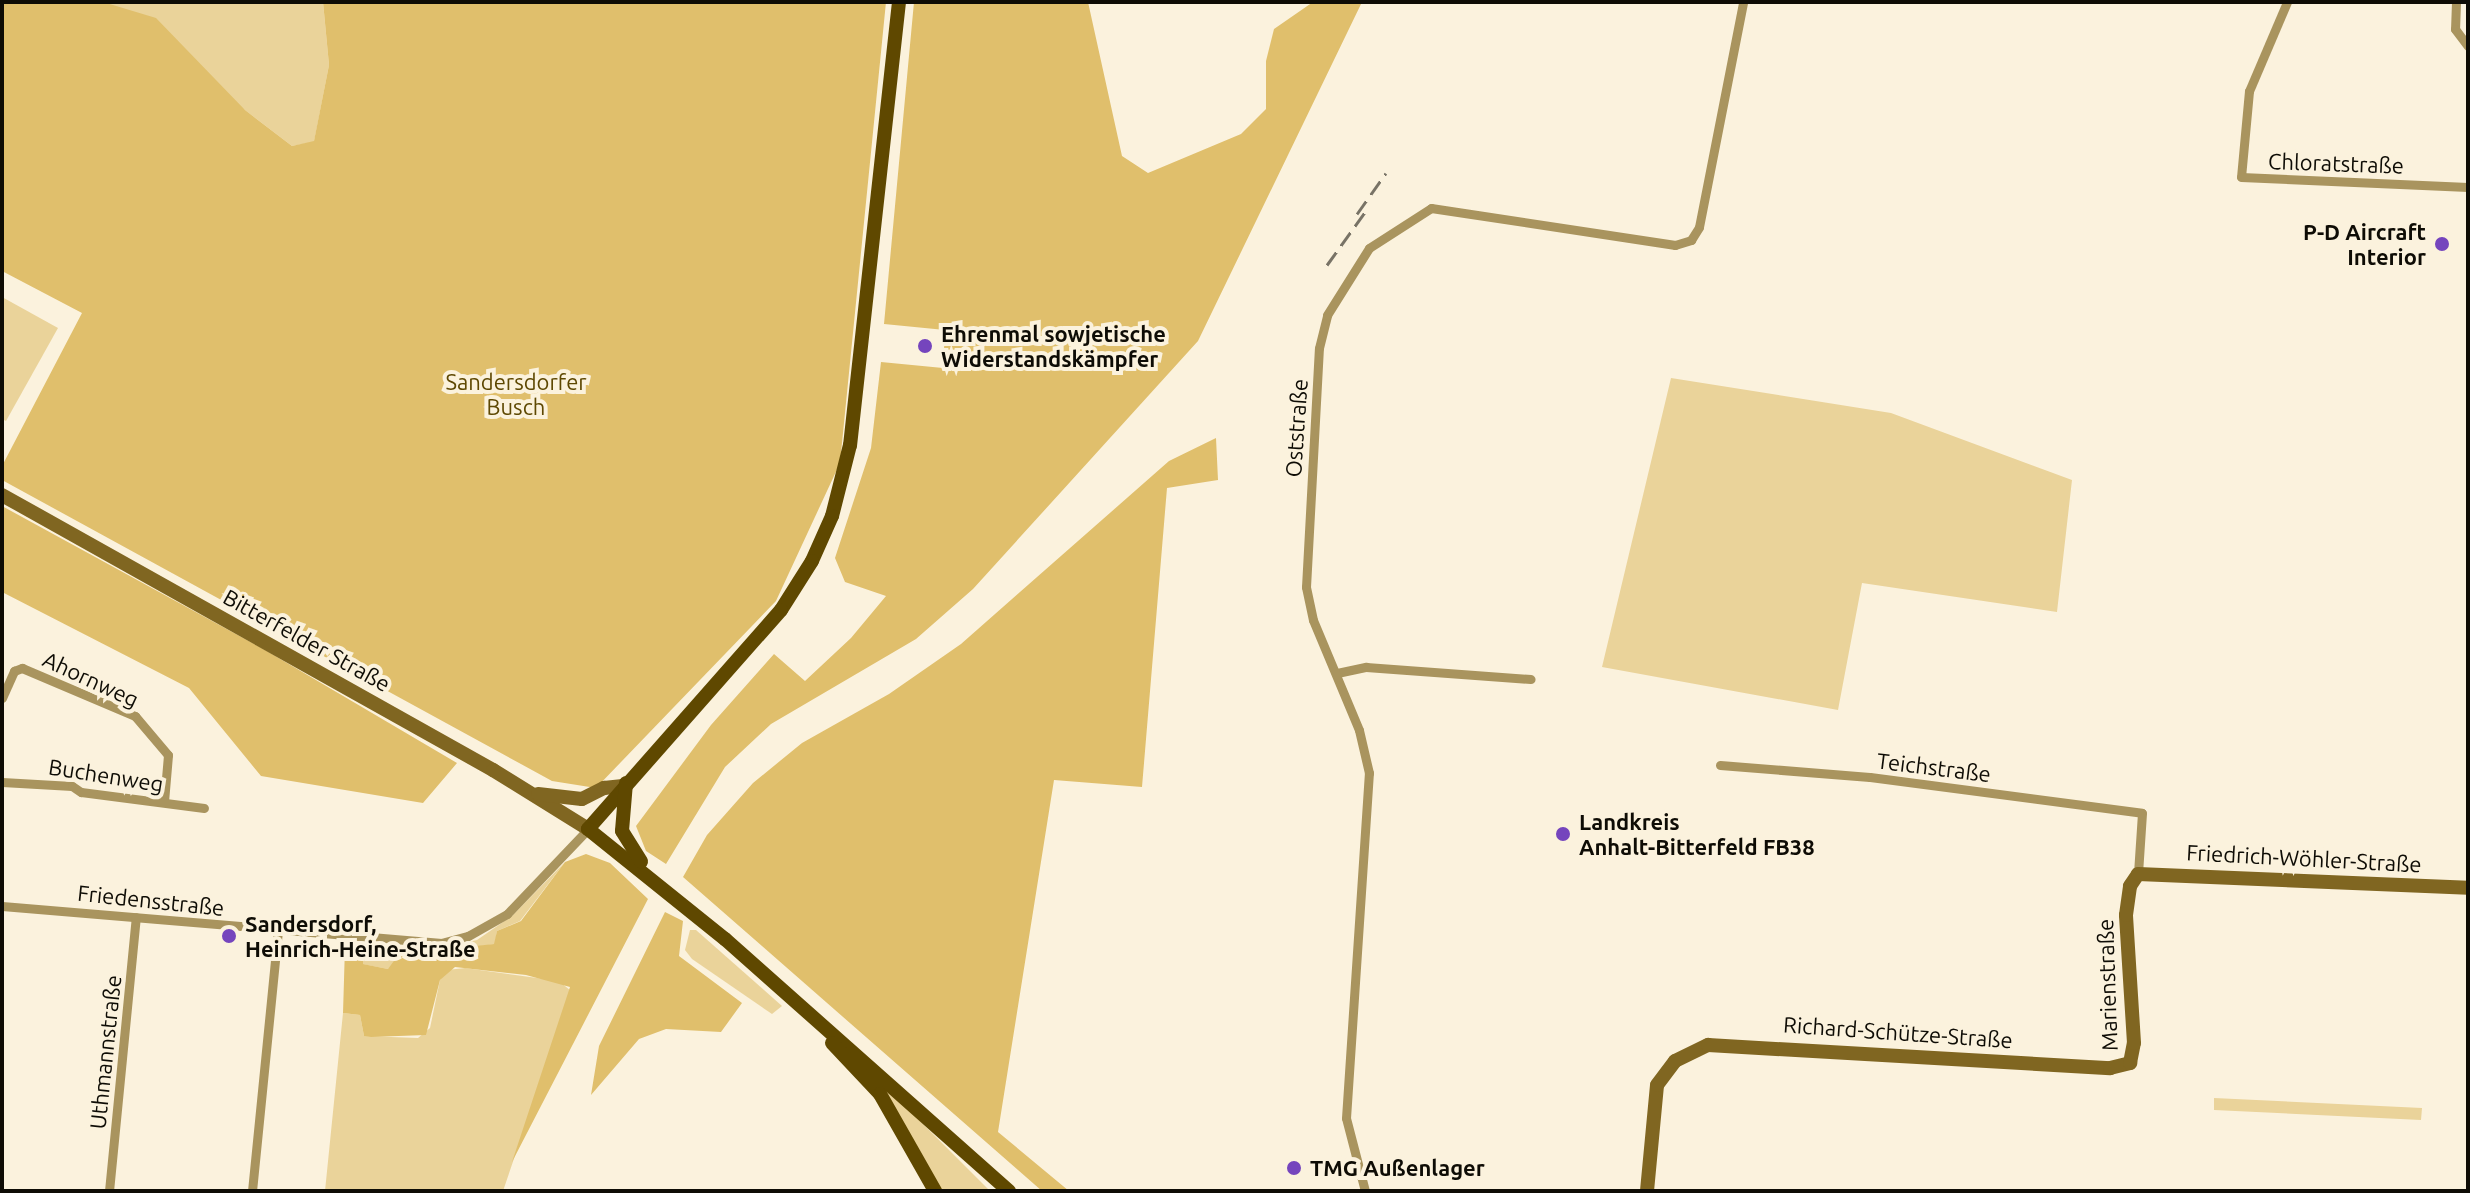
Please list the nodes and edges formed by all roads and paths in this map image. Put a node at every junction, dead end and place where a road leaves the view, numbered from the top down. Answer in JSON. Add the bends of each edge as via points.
{"nodes":[{"id":1,"x":899,"y":2,"type":"edge"},
{"id":2,"x":1743,"y":2,"type":"edge"},
{"id":3,"x":2287,"y":2,"type":"edge"},
{"id":4,"x":2456,"y":2,"type":"edge"},
{"id":5,"x":2468,"y":46,"type":"edge"},
{"id":6,"x":2468,"y":187,"type":"edge"},
{"id":7,"x":2,"y":495,"type":"edge"},
{"id":8,"x":1337,"y":673,"type":"junction"},
{"id":9,"x":1531,"y":679,"type":"dead end"},
{"id":10,"x":2,"y":698,"type":"edge"},
{"id":11,"x":1720,"y":765,"type":"dead end"},
{"id":12,"x":2,"y":782,"type":"edge"},
{"id":13,"x":625,"y":785,"type":"junction"},
{"id":14,"x":534,"y":794,"type":"junction"},
{"id":15,"x":164,"y":802,"type":"junction"},
{"id":16,"x":204,"y":808,"type":"dead end"},
{"id":17,"x":2142,"y":813,"type":"joint"},
{"id":18,"x":588,"y":829,"type":"junction"},
{"id":19,"x":647,"y":874,"type":"junction"},
{"id":20,"x":2138,"y":874,"type":"junction"},
{"id":21,"x":2468,"y":888,"type":"edge"},
{"id":22,"x":2,"y":906,"type":"edge"},
{"id":23,"x":136,"y":917,"type":"junction"},
{"id":24,"x":278,"y":930,"type":"junction"},
{"id":25,"x":823,"y":1024,"type":"junction"},
{"id":26,"x":2130,"y":1063,"type":"joint"},
{"id":27,"x":109,"y":1191,"type":"edge"},
{"id":28,"x":252,"y":1191,"type":"edge"},
{"id":29,"x":935,"y":1191,"type":"edge"},
{"id":30,"x":1009,"y":1191,"type":"edge"},
{"id":31,"x":1365,"y":1191,"type":"edge"},
{"id":32,"x":1647,"y":1191,"type":"edge"}],
"edges":[{"from":1,"to":13,"type":"main road","via":[[852,434],[835,508],[812,561],[781,610]]},
{"from":2,"to":8,"type":"street","name":"Oststraße","via":[[1699,227],[1691,240],[1675,245],[1431,208],[1369,248],[1340,287],[1319,348],[1305,572],[1313,620]]},
{"from":3,"to":6,"type":"street","name":"Chloratstraße","via":[[2249,91],[2241,177]]},
{"from":4,"to":5,"type":"street","via":[[2455,29]]},
{"from":7,"to":14,"type":"street","name":"Bitterfelder Straße"},
{"from":8,"to":9,"type":"street","via":[[1366,667]]},
{"from":8,"to":31,"type":"street","name":"Oststraße","via":[[1369,773],[1346,1118]]},
{"from":10,"to":15,"type":"street","name":"Ahornweg","via":[[14,671],[22,668],[135,716],[168,755]]},
{"from":11,"to":17,"type":"street","name":"Teichstraße","via":[[1870,777]]},
{"from":12,"to":15,"type":"street","name":"Buchenweg","via":[[72,786],[81,792]]},
{"from":13,"to":14,"type":"street","via":[[581,800]]},
{"from":13,"to":18,"type":"main road"},
{"from":13,"to":19,"type":"main road","via":[[622,831]]},
{"from":14,"to":18,"type":"street","name":"Bitterfelder Straße"},
{"from":15,"to":16,"type":"street","name":"Buchenweg"},
{"from":17,"to":20,"type":"street","name":"Marienstraße"},
{"from":18,"to":19,"type":"main road"},
{"from":18,"to":24,"type":"street","name":"Friedensstraße","via":[[507,914],[468,936],[419,943]]},
{"from":19,"to":25,"type":"main road"},
{"from":20,"to":21,"type":"street","name":"Friedrich-Wöhler-Straße"},
{"from":20,"to":26,"type":"street","name":"Marienstraße","via":[[2130,886],[2126,915],[2134,1043]]},
{"from":22,"to":23,"type":"street","name":"Friedensstraße"},
{"from":23,"to":24,"type":"street","name":"Friedensstraße"},
{"from":23,"to":27,"type":"street","name":"Uthmannstraße"},
{"from":24,"to":28,"type":"street"},
{"from":25,"to":29,"type":"main road","via":[[834,1046],[891,1110]]},
{"from":25,"to":30,"type":"main road"},
{"from":26,"to":32,"type":"street","name":"Richard-Schütze-Straße","via":[[2110,1068],[1731,1044],[1698,1048],[1668,1067],[1652,1099]]}]}
